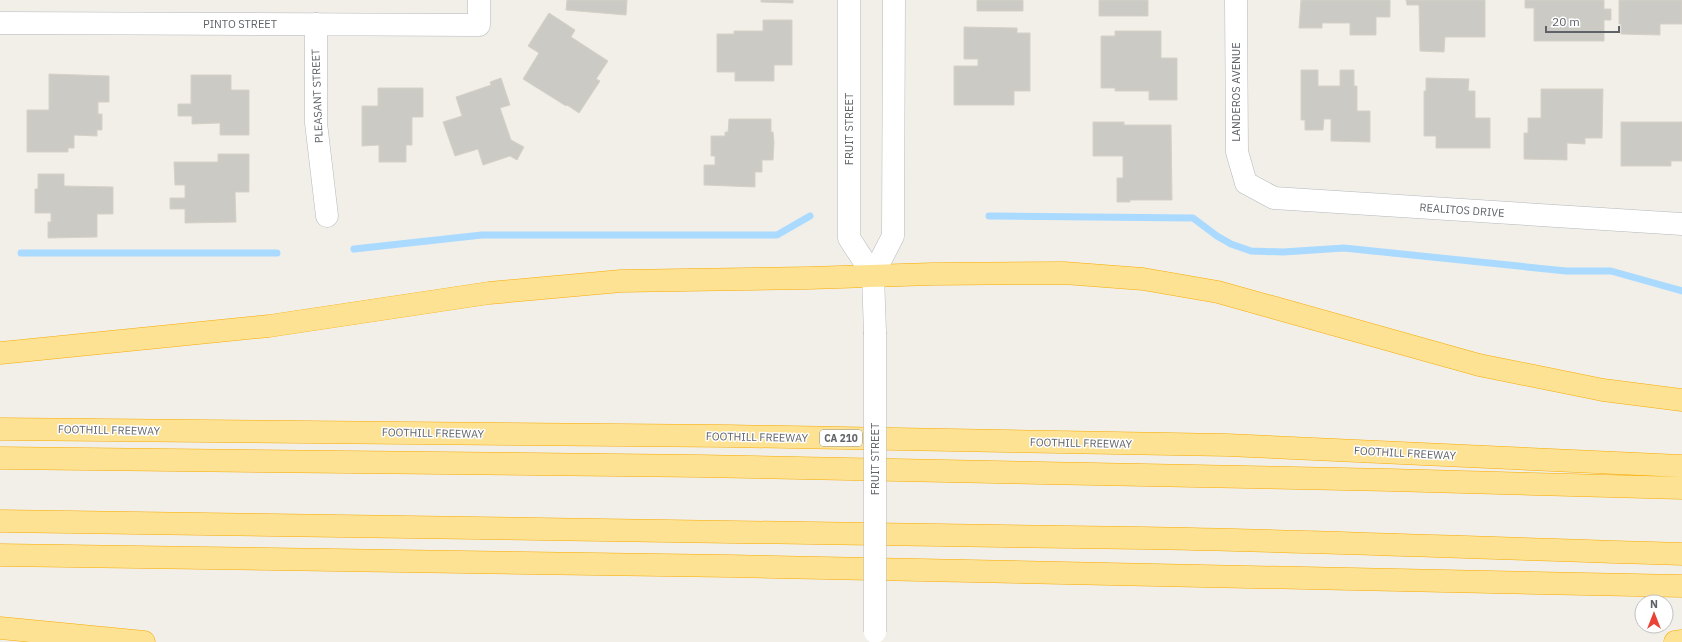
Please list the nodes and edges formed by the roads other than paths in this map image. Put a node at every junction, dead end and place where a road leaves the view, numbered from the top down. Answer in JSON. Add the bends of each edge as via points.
{"nodes":[{"id":1,"x":479,"y":0,"type":"edge"},
{"id":2,"x":849,"y":0,"type":"edge"},
{"id":3,"x":894,"y":0,"type":"edge"},
{"id":4,"x":1236,"y":0,"type":"edge"},
{"id":5,"x":0,"y":23,"type":"edge"},
{"id":6,"x":316,"y":24,"type":"junction"},
{"id":7,"x":1246,"y":183,"type":"joint"},
{"id":8,"x":327,"y":216,"type":"dead end"},
{"id":9,"x":1682,"y":224,"type":"edge"},
{"id":10,"x":873,"y":275,"type":"junction"},
{"id":11,"x":0,"y":353,"type":"edge"},
{"id":12,"x":1682,"y":400,"type":"edge"},
{"id":13,"x":0,"y":429,"type":"edge"},
{"id":14,"x":0,"y":458,"type":"edge"},
{"id":15,"x":1682,"y":466,"type":"edge"},
{"id":16,"x":1682,"y":488,"type":"edge"},
{"id":17,"x":0,"y":521,"type":"edge"},
{"id":18,"x":1682,"y":554,"type":"edge"},
{"id":19,"x":0,"y":555,"type":"edge"},
{"id":20,"x":1682,"y":586,"type":"edge"},
{"id":21,"x":0,"y":628,"type":"edge"},
{"id":22,"x":875,"y":637,"type":"edge"},
{"id":23,"x":1682,"y":641,"type":"edge"},
{"id":24,"x":144,"y":642,"type":"edge"},
{"id":25,"x":1675,"y":642,"type":"edge"}],
"edges":[{"from":1,"to":6,"type":"street","name":"PINTO STREET","via":[[479,25]]},
{"from":2,"to":10,"type":"street","name":"FRUIT STREET","via":[[849,238]]},
{"from":3,"to":10,"type":"street","name":"FRUIT STREET","via":[[893,236]]},
{"from":4,"to":7,"type":"street","name":"LANDEROS AVENUE","via":[[1237,152]]},
{"from":5,"to":6,"type":"street","name":"PINTO STREET"},
{"from":6,"to":8,"type":"street","name":"PLEASANT STREET","via":[[316,123]]},
{"from":7,"to":9,"type":"street","name":"REALITOS DRIVE","via":[[1274,198]]},
{"from":10,"to":11,"type":"highway","via":[[622,281],[489,293],[269,326]]},
{"from":10,"to":12,"type":"highway","via":[[1064,273],[1143,279],[1218,292],[1479,365],[1603,390]]},
{"from":10,"to":22,"type":"street","name":"FRUIT STREET","bridge":true},
{"from":13,"to":15,"type":"highway","name":"FOOTHILL FREEWAY","number":"CA 210","via":[[728,436],[1219,445]]},
{"from":14,"to":16,"type":"highway","via":[[707,466]]},
{"from":17,"to":18,"type":"highway","via":[[1144,538]]},
{"from":19,"to":20,"type":"highway","via":[[729,566]]},
{"from":21,"to":24,"type":"highway"},
{"from":23,"to":25,"type":"highway"}]}
